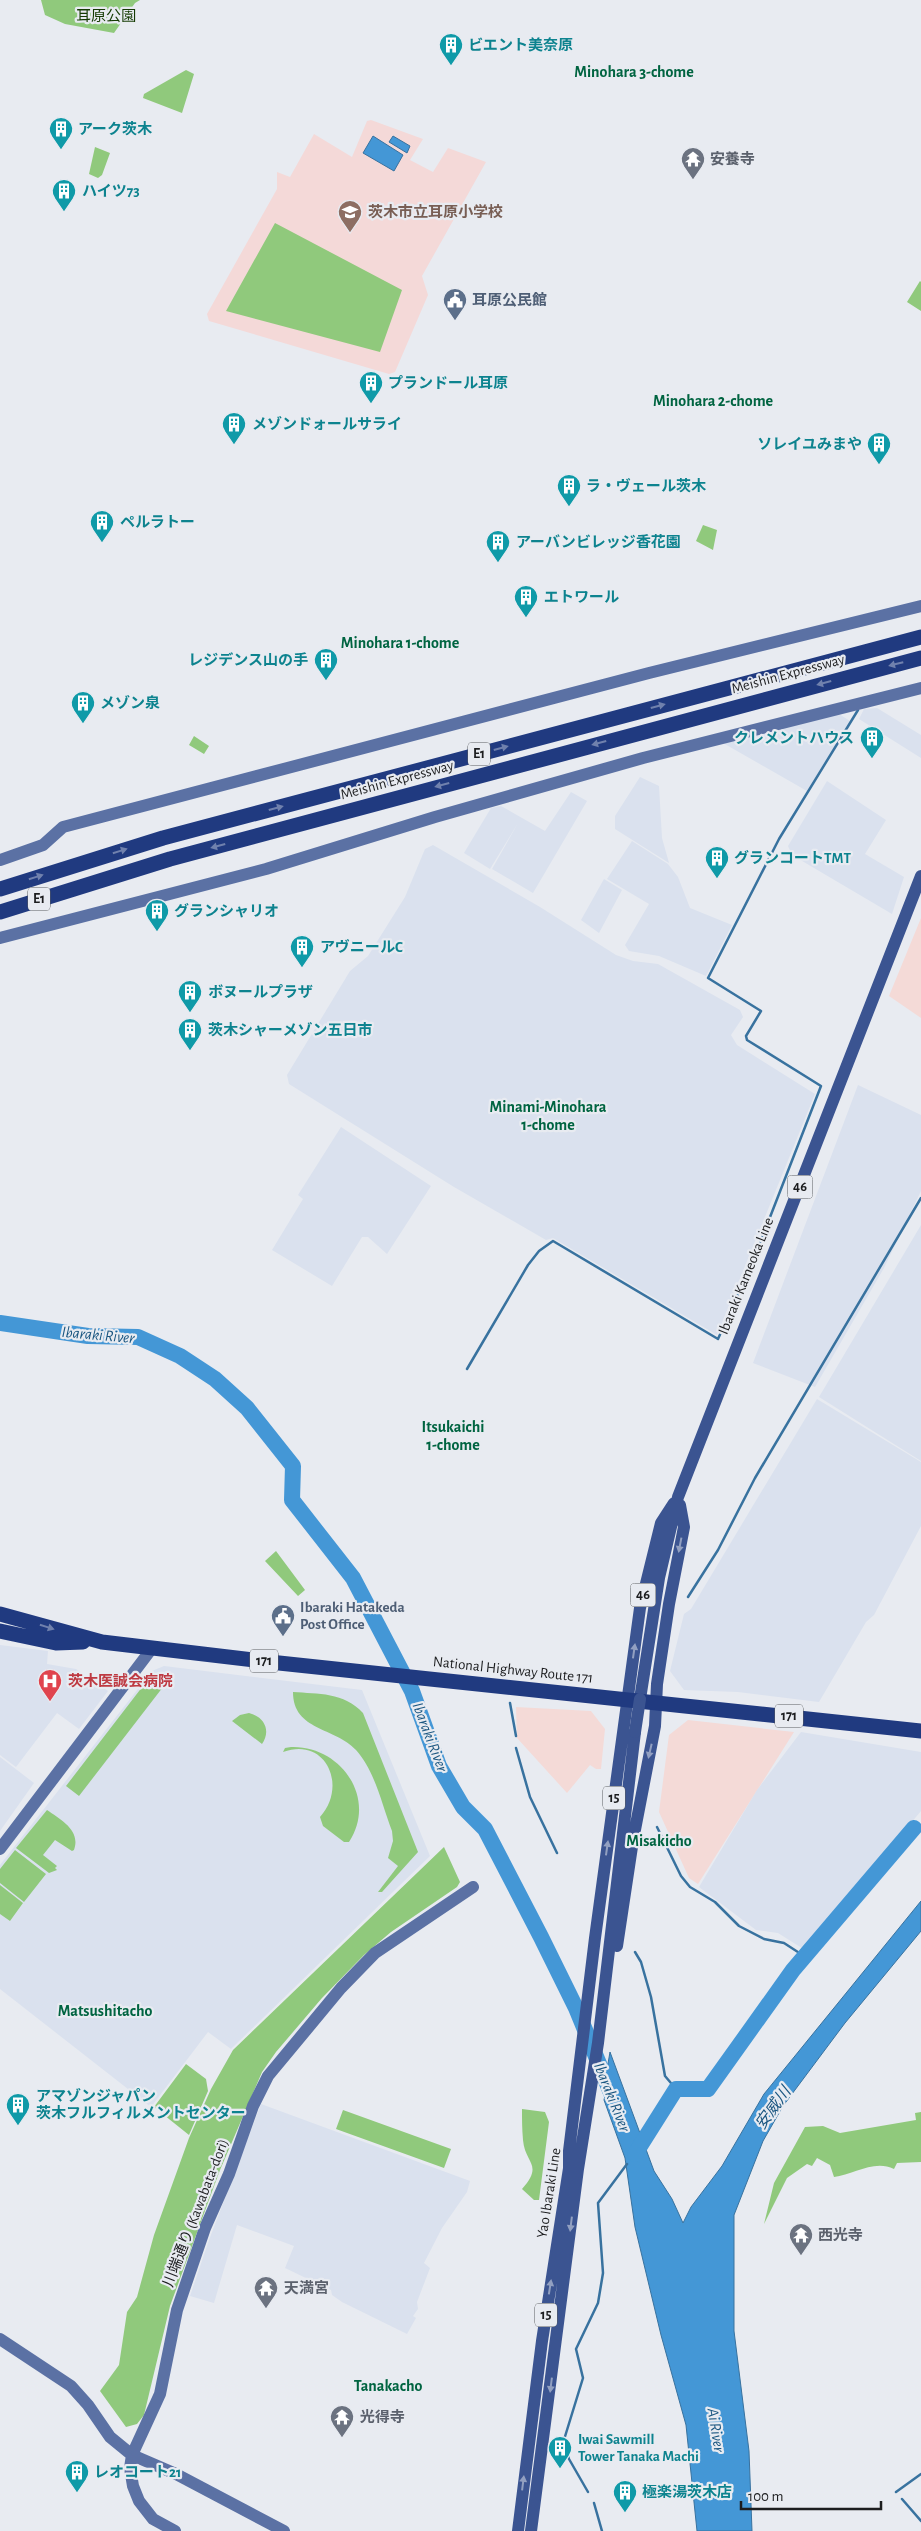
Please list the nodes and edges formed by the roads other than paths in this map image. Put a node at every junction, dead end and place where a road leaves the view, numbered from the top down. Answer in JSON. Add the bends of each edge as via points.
{"nodes":[{"id":1,"x":921,"y":606,"type":"edge"},
{"id":2,"x":921,"y":636,"type":"edge"},
{"id":3,"x":921,"y":658,"type":"edge"},
{"id":4,"x":921,"y":688,"type":"edge"},
{"id":5,"x":0,"y":860,"type":"edge"},
{"id":6,"x":921,"y":876,"type":"edge"},
{"id":7,"x":0,"y":889,"type":"edge"},
{"id":8,"x":0,"y":912,"type":"edge"},
{"id":9,"x":0,"y":938,"type":"edge"},
{"id":10,"x":678,"y":1497,"type":"junction"},
{"id":11,"x":0,"y":1614,"type":"edge"},
{"id":12,"x":0,"y":1631,"type":"edge"},
{"id":13,"x":0,"y":1638,"type":"edge"},
{"id":14,"x":102,"y":1642,"type":"junction"},
{"id":15,"x":56,"y":1643,"type":"junction"},
{"id":16,"x":153,"y":1647,"type":"junction"},
{"id":17,"x":634,"y":1699,"type":"junction"},
{"id":18,"x":656,"y":1702,"type":"junction"},
{"id":19,"x":921,"y":1730,"type":"edge"},
{"id":20,"x":0,"y":1849,"type":"edge"},
{"id":21,"x":618,"y":1861,"type":"junction"},
{"id":22,"x":473,"y":1887,"type":"dead end"},
{"id":23,"x":597,"y":1959,"type":"junction"},
{"id":24,"x":606,"y":1990,"type":"junction"},
{"id":25,"x":0,"y":2339,"type":"edge"},
{"id":26,"x":132,"y":2455,"type":"junction"},
{"id":27,"x":175,"y":2531,"type":"edge"},
{"id":28,"x":284,"y":2531,"type":"edge"},
{"id":29,"x":518,"y":2531,"type":"edge"},
{"id":30,"x":531,"y":2531,"type":"edge"}],
"edges":[{"from":1,"to":5,"type":"street","via":[[649,673],[63,827],[43,845]]},
{"from":7,"to":2,"type":"highway","name":"Meishin Expressway","number":"E1","one_way":true,"via":[[163,838]]},
{"from":3,"to":8,"type":"highway","name":"Meishin Expressway","number":"E1","one_way":true,"via":[[170,859]]},
{"from":4,"to":9,"type":"street","via":[[643,758],[266,869]]},
{"from":6,"to":10,"type":"main road","name":"Ibaraki Kameoka Line","number":"46"},
{"from":10,"to":17,"type":"main road","name":"Ibaraki Kameoka Line","number":"46","via":[[659,1578],[646,1666]]},
{"from":17,"to":10,"type":"main road","number":"46","one_way":true,"via":[[640,1608],[661,1523]]},
{"from":10,"to":18,"type":"main road","number":"46","one_way":true,"via":[[684,1528],[669,1604]]},
{"from":11,"to":14,"type":"highway","name":"National Highway Route 171","number":"171","one_way":true},
{"from":12,"to":15,"type":"highway","name":"National Highway Route 171","number":"171"},
{"from":13,"to":15,"type":"highway"},
{"from":14,"to":15,"type":"highway","name":"National Highway Route 171","number":"171"},
{"from":14,"to":16,"type":"highway","name":"National Highway Route 171","number":"171"},
{"from":16,"to":17,"type":"highway","name":"National Highway Route 171","number":"171","via":[[376,1674]]},
{"from":16,"to":20,"type":"street"},
{"from":17,"to":18,"type":"highway","name":"National Highway Route 171","number":"171"},
{"from":17,"to":21,"type":"main road","name":"Yao Ibaraki Line","number":"15","bridge":true,"via":[[635,1732]]},
{"from":23,"to":17,"type":"main road","number":"15","one_way":true},
{"from":18,"to":19,"type":"highway","name":"National Highway Route 171","number":"171"},
{"from":18,"to":24,"type":"main road","number":"15","one_way":true,"via":[[655,1726]]},
{"from":21,"to":23,"type":"main road","name":"Yao Ibaraki Line","number":"15"},
{"from":21,"to":24,"type":"main road","name":"Yao Ibaraki Line","number":"15"},
{"from":22,"to":26,"type":"street","name":"川端通り (Kawabata-dori)","via":[[375,1953],[341,1988],[268,2076],[205,2228],[177,2310],[160,2394]]},
{"from":29,"to":23,"type":"main road","name":"Yao Ibaraki Line","number":"15","one_way":true},
{"from":24,"to":30,"type":"main road","name":"Yao Ibaraki Line","number":"15","one_way":true,"via":[[584,2123]]},
{"from":25,"to":26,"type":"street","via":[[71,2386],[88,2404],[110,2437]]},
{"from":26,"to":27,"type":"street","name":"川端通り (Kawabata-dori)","via":[[130,2468],[139,2501],[153,2519]]},
{"from":26,"to":28,"type":"street","via":[[176,2474]]}]}
